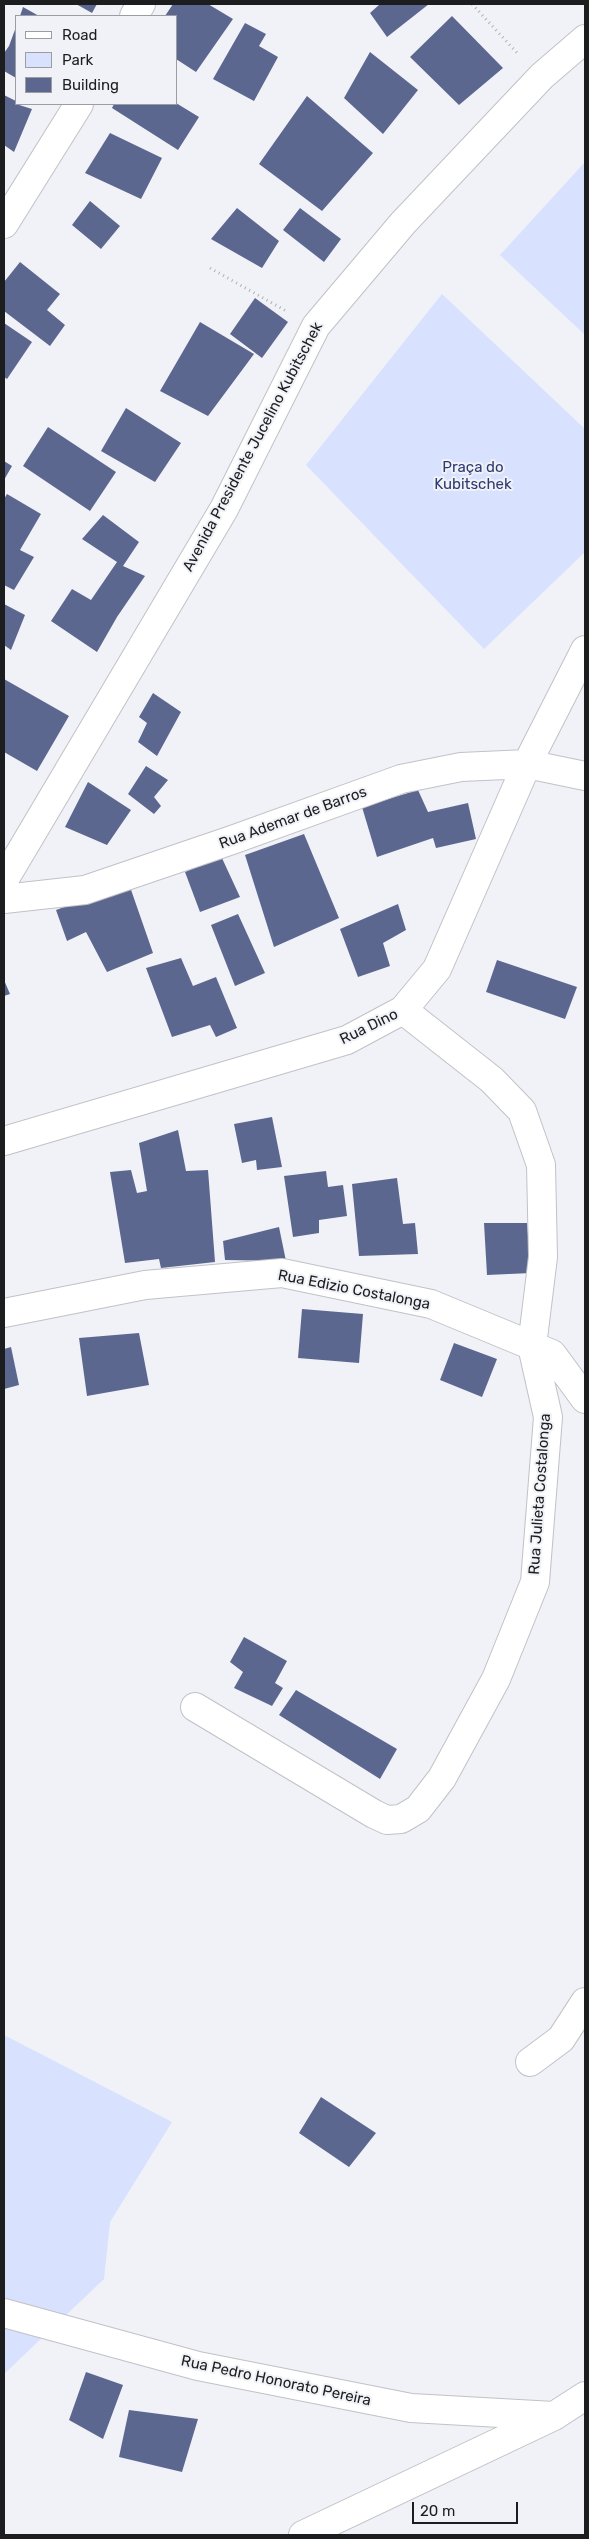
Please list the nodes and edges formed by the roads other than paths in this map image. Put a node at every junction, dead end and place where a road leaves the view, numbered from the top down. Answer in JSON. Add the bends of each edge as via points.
{"nodes":[{"id":1,"x":141,"y":4,"type":"edge"},
{"id":2,"x":135,"y":15,"type":"edge"},
{"id":3,"x":585,"y":39,"type":"edge"},
{"id":4,"x":78,"y":105,"type":"edge"},
{"id":5,"x":4,"y":224,"type":"edge"},
{"id":6,"x":585,"y":650,"type":"edge"},
{"id":7,"x":527,"y":764,"type":"junction"},
{"id":8,"x":585,"y":776,"type":"edge"},
{"id":9,"x":4,"y":880,"type":"edge"},
{"id":10,"x":4,"y":899,"type":"edge"},
{"id":11,"x":403,"y":1010,"type":"junction"},
{"id":12,"x":4,"y":1141,"type":"edge"},
{"id":13,"x":4,"y":1313,"type":"edge"},
{"id":14,"x":532,"y":1346,"type":"junction"},
{"id":15,"x":585,"y":1399,"type":"edge"},
{"id":16,"x":195,"y":1707,"type":"dead end"},
{"id":17,"x":585,"y":2002,"type":"edge"},
{"id":18,"x":530,"y":2062,"type":"dead end"},
{"id":19,"x":4,"y":2313,"type":"edge"},
{"id":20,"x":585,"y":2396,"type":"edge"},
{"id":21,"x":554,"y":2416,"type":"junction"},
{"id":22,"x":303,"y":2535,"type":"edge"}],
"edges":[{"from":1,"to":2,"type":"street"},
{"from":3,"to":9,"type":"street","name":"Avenida Presidente Jucelino Kubitschek","via":[[542,76],[403,223],[316,326],[224,509]]},
{"from":4,"to":5,"type":"street"},
{"from":6,"to":7,"type":"street","name":"Rua Dino"},
{"from":7,"to":8,"type":"street","name":"Rua Ademar de Barros"},
{"from":7,"to":10,"type":"street","name":"Rua Ademar de Barros","via":[[461,767],[400,779],[85,890]]},
{"from":7,"to":11,"type":"street","name":"Rua Dino","via":[[437,969]]},
{"from":11,"to":12,"type":"street","name":"Rua Dino","via":[[347,1040]]},
{"from":11,"to":14,"type":"street","via":[[492,1080],[522,1111],[541,1165],[543,1257]]},
{"from":13,"to":14,"type":"street","name":"Rua Edizio Costalonga","via":[[145,1285],[282,1273],[431,1304]]},
{"from":14,"to":15,"type":"street","name":"Rua Edizio Costalonga","via":[[552,1354]]},
{"from":14,"to":16,"type":"street","name":"Rua Julieta Costalonga","via":[[548,1416],[535,1582],[496,1679],[442,1778],[418,1809],[400,1819],[387,1820]]},
{"from":17,"to":18,"type":"street","via":[[562,2040]]},
{"from":19,"to":21,"type":"street","name":"Rua Pedro Honorato Pereira","via":[[198,2366],[411,2408]]},
{"from":20,"to":21,"type":"street"},
{"from":21,"to":22,"type":"street"}]}
